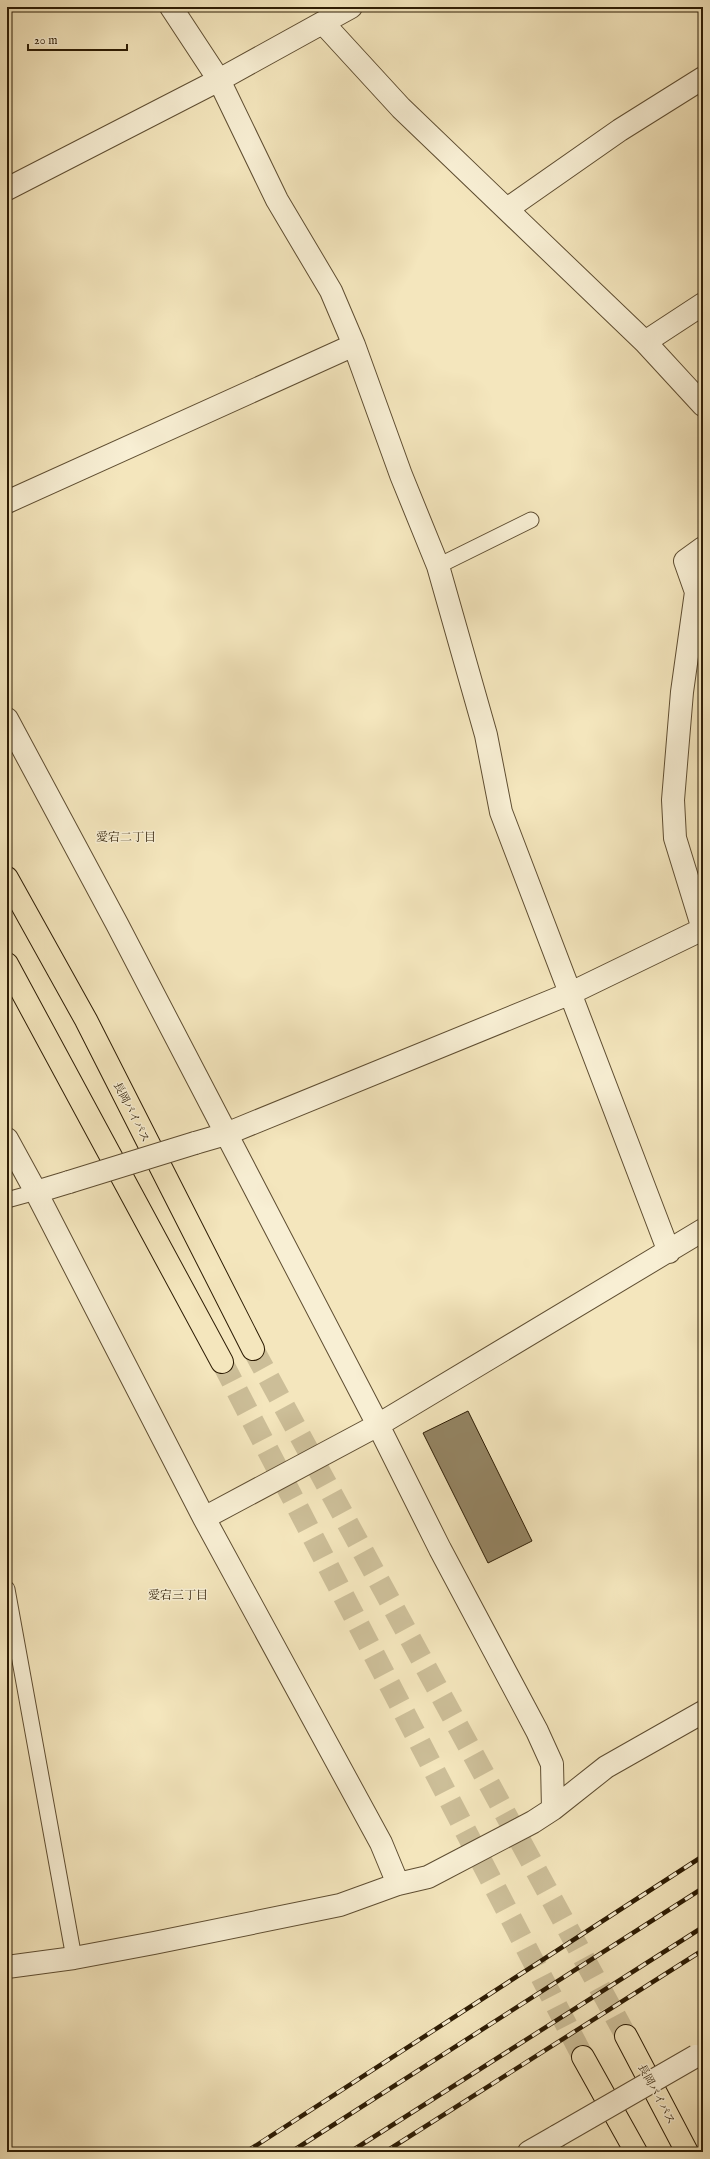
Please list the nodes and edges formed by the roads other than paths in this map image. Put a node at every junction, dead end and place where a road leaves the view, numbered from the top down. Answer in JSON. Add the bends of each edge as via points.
{"nodes":[{"id":1,"x":171,"y":7,"type":"edge"},
{"id":2,"x":351,"y":7,"type":"edge"},
{"id":3,"x":323,"y":23,"type":"junction"},
{"id":4,"x":703,"y":78,"type":"edge"},
{"id":5,"x":219,"y":80,"type":"junction"},
{"id":6,"x":7,"y":189,"type":"edge"},
{"id":7,"x":508,"y":209,"type":"junction"},
{"id":8,"x":703,"y":304,"type":"edge"},
{"id":9,"x":645,"y":342,"type":"junction"},
{"id":10,"x":354,"y":344,"type":"junction"},
{"id":11,"x":703,"y":405,"type":"edge"},
{"id":12,"x":7,"y":502,"type":"edge"},
{"id":13,"x":531,"y":520,"type":"dead end"},
{"id":14,"x":703,"y":548,"type":"edge"},
{"id":15,"x":438,"y":566,"type":"junction"},
{"id":16,"x":7,"y":719,"type":"edge"},
{"id":17,"x":7,"y":878,"type":"edge"},
{"id":18,"x":7,"y":964,"type":"edge"},
{"id":19,"x":571,"y":993,"type":"junction"},
{"id":20,"x":226,"y":1134,"type":"junction"},
{"id":21,"x":7,"y":1140,"type":"edge"},
{"id":22,"x":36,"y":1192,"type":"junction"},
{"id":23,"x":7,"y":1200,"type":"edge"},
{"id":24,"x":703,"y":1230,"type":"edge"},
{"id":25,"x":669,"y":1252,"type":"junction"},
{"id":26,"x":253,"y":1349,"type":"tunnel mouth"},
{"id":27,"x":222,"y":1362,"type":"tunnel mouth"},
{"id":28,"x":378,"y":1425,"type":"junction"},
{"id":29,"x":204,"y":1518,"type":"junction"},
{"id":30,"x":7,"y":1589,"type":"edge"},
{"id":31,"x":703,"y":1712,"type":"edge"},
{"id":32,"x":553,"y":1809,"type":"junction"},
{"id":33,"x":398,"y":1884,"type":"junction"},
{"id":34,"x":74,"y":1958,"type":"junction"},
{"id":35,"x":7,"y":1967,"type":"edge"},
{"id":36,"x":626,"y":2036,"type":"tunnel mouth"},
{"id":37,"x":700,"y":2054,"type":"edge"},
{"id":38,"x":583,"y":2057,"type":"tunnel mouth"},
{"id":39,"x":542,"y":2147,"type":"edge"},
{"id":40,"x":636,"y":2152,"type":"edge"},
{"id":41,"x":687,"y":2152,"type":"edge"}],
"edges":[{"from":1,"to":5,"type":"street"},
{"from":2,"to":3,"type":"street"},
{"from":3,"to":5,"type":"street"},
{"from":3,"to":7,"type":"street","via":[[402,108]]},
{"from":4,"to":7,"type":"street","via":[[620,130]]},
{"from":5,"to":6,"type":"street"},
{"from":5,"to":10,"type":"street","via":[[277,200],[331,291]]},
{"from":7,"to":9,"type":"street"},
{"from":8,"to":9,"type":"street"},
{"from":9,"to":11,"type":"street"},
{"from":10,"to":12,"type":"street"},
{"from":10,"to":15,"type":"street","via":[[401,475]]},
{"from":13,"to":15,"type":"lane"},
{"from":14,"to":19,"type":"street","via":[[685,561],[696,592],[682,692],[673,800],[675,838],[703,928]]},
{"from":15,"to":19,"type":"street","via":[[486,735],[501,812]]},
{"from":16,"to":20,"type":"street"},
{"from":17,"to":26,"type":"highway","name":"長岡バイパス","via":[[86,1020]]},
{"from":18,"to":27,"type":"highway"},
{"from":19,"to":20,"type":"street"},
{"from":19,"to":25,"type":"street"},
{"from":20,"to":22,"type":"street","bridge":true},
{"from":20,"to":28,"type":"street"},
{"from":21,"to":22,"type":"street"},
{"from":22,"to":23,"type":"lane"},
{"from":22,"to":29,"type":"street"},
{"from":24,"to":25,"type":"street"},
{"from":25,"to":28,"type":"street"},
{"from":28,"to":29,"type":"street"},
{"from":28,"to":32,"type":"street","via":[[552,1764]]},
{"from":29,"to":33,"type":"street","via":[[381,1842]]},
{"from":30,"to":34,"type":"lane"},
{"from":31,"to":32,"type":"street","via":[[606,1767]]},
{"from":32,"to":33,"type":"street","via":[[428,1877]]},
{"from":33,"to":34,"type":"street","via":[[340,1905]]},
{"from":34,"to":35,"type":"street"},
{"from":36,"to":41,"type":"highway","name":"長岡バイパス"},
{"from":37,"to":39,"type":"street","bridge":true},
{"from":38,"to":40,"type":"highway"}]}
